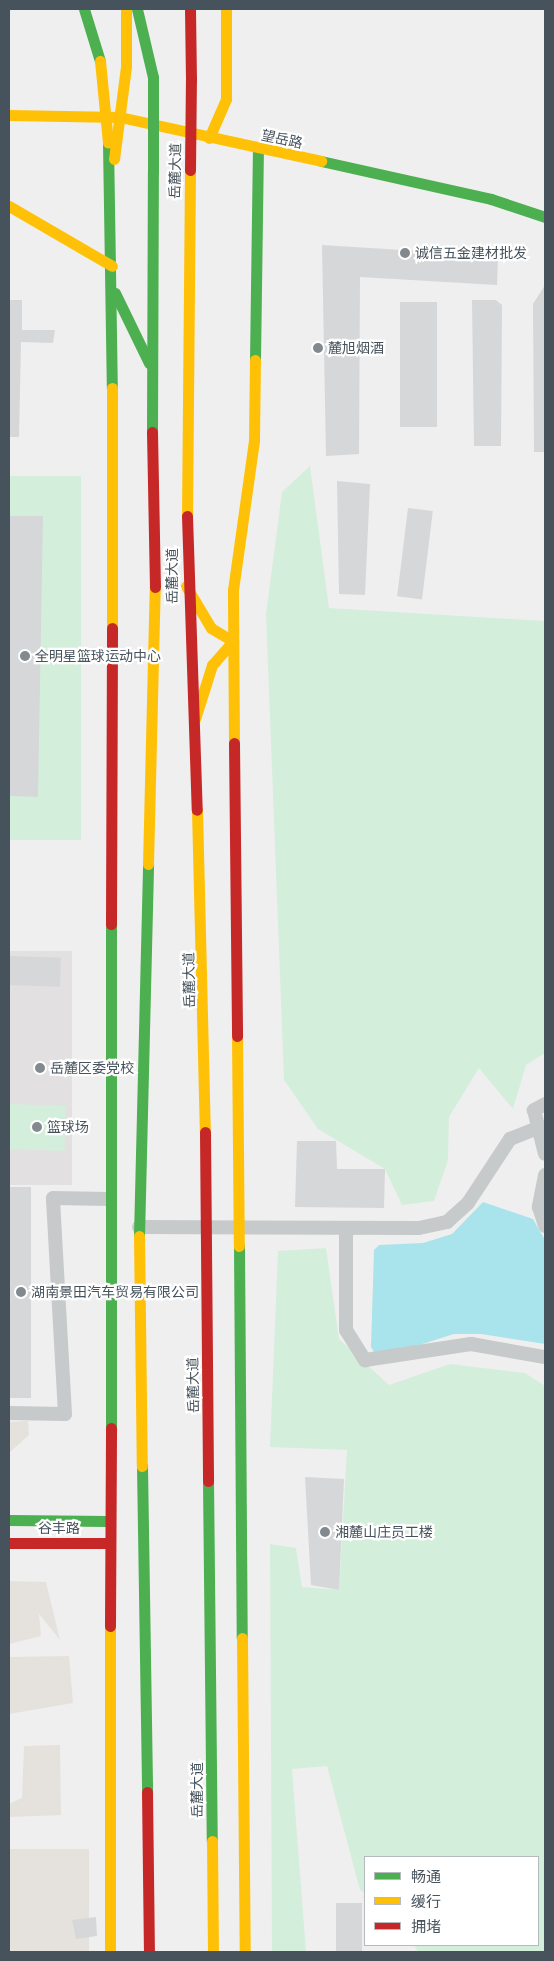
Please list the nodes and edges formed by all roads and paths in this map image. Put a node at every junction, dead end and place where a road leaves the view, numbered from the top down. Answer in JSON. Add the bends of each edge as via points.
{"nodes":[{"id":1,"x":84,"y":9,"type":"edge"},
{"id":2,"x":126,"y":9,"type":"edge"},
{"id":3,"x":137,"y":9,"type":"edge"},
{"id":4,"x":151,"y":9,"type":"edge"},
{"id":5,"x":190,"y":9,"type":"edge"},
{"id":6,"x":226,"y":9,"type":"edge"},
{"id":7,"x":153,"y":77,"type":"junction"},
{"id":8,"x":9,"y":115,"type":"edge"},
{"id":9,"x":120,"y":116,"type":"junction"},
{"id":10,"x":209,"y":138,"type":"junction"},
{"id":11,"x":258,"y":149,"type":"junction"},
{"id":12,"x":112,"y":172,"type":"junction"},
{"id":13,"x":9,"y":206,"type":"edge"},
{"id":14,"x":545,"y":217,"type":"edge"},
{"id":15,"x":112,"y":266,"type":"junction"},
{"id":16,"x":112,"y":287,"type":"junction"},
{"id":17,"x":151,"y":368,"type":"junction"},
{"id":18,"x":186,"y":586,"type":"junction"},
{"id":19,"x":233,"y":641,"type":"junction"},
{"id":20,"x":192,"y":727,"type":"junction"},
{"id":21,"x":545,"y":1104,"type":"edge"},
{"id":22,"x":537,"y":1128,"type":"junction"},
{"id":23,"x":545,"y":1154,"type":"edge"},
{"id":24,"x":545,"y":1175,"type":"edge"},
{"id":25,"x":109,"y":1199,"type":"junction"},
{"id":26,"x":545,"y":1226,"type":"edge"},
{"id":27,"x":138,"y":1227,"type":"junction"},
{"id":28,"x":346,"y":1229,"type":"junction"},
{"id":29,"x":206,"y":1230,"type":"junction"},
{"id":30,"x":239,"y":1231,"type":"junction"},
{"id":31,"x":545,"y":1357,"type":"edge"},
{"id":32,"x":9,"y":1413,"type":"edge"},
{"id":33,"x":9,"y":1520,"type":"edge"},
{"id":34,"x":108,"y":1521,"type":"junction"},
{"id":35,"x":9,"y":1543,"type":"edge"},
{"id":36,"x":108,"y":1543,"type":"junction"},
{"id":37,"x":110,"y":1952,"type":"edge"},
{"id":38,"x":149,"y":1952,"type":"edge"},
{"id":39,"x":213,"y":1952,"type":"edge"},
{"id":40,"x":245,"y":1952,"type":"edge"}],
"edges":[{"from":1,"to":12,"type":"main road","bridge":true,"via":[[100,61]]},
{"from":2,"to":9,"type":"main road"},
{"from":3,"to":7,"type":"main road"},
{"from":4,"to":7,"type":"main road","name":"岳麓大道"},
{"from":5,"to":18,"type":"main road","name":"岳麓大道","bridge":true},
{"from":6,"to":10,"type":"main road","via":[[226,99]]},
{"from":7,"to":17,"type":"main road","name":"岳麓大道","bridge":true},
{"from":8,"to":9,"type":"main road","name":"望岳路"},
{"from":9,"to":10,"type":"main road","name":"望岳路"},
{"from":9,"to":12,"type":"main road"},
{"from":10,"to":11,"type":"main road","name":"望岳路"},
{"from":11,"to":14,"type":"main road","name":"望岳路","via":[[491,199]]},
{"from":11,"to":19,"type":"main road","via":[[254,440],[233,590]]},
{"from":12,"to":15,"type":"main road"},
{"from":13,"to":15,"type":"main road"},
{"from":15,"to":16,"type":"main road"},
{"from":16,"to":17,"type":"main road"},
{"from":16,"to":25,"type":"main road"},
{"from":17,"to":27,"type":"main road","name":"岳麓大道","via":[[155,612]]},
{"from":18,"to":19,"type":"main road","via":[[211,628]]},
{"from":18,"to":20,"type":"main road","name":"岳麓大道"},
{"from":19,"to":20,"type":"main road","via":[[212,665]]},
{"from":19,"to":30,"type":"main road"},
{"from":20,"to":29,"type":"main road","name":"岳麓大道","via":[[203,936]]},
{"from":21,"to":22,"type":"street","via":[[534,1110]]},
{"from":22,"to":23,"type":"street"},
{"from":22,"to":28,"type":"street","via":[[510,1139],[468,1203],[447,1222],[419,1228]]},
{"from":24,"to":26,"type":"street","via":[[539,1207]]},
{"from":25,"to":32,"type":"street","via":[[53,1198],[65,1414]]},
{"from":25,"to":34,"type":"main road"},
{"from":27,"to":29,"type":"street"},
{"from":27,"to":38,"type":"main road","name":"岳麓大道"},
{"from":28,"to":30,"type":"street"},
{"from":28,"to":31,"type":"street","via":[[346,1330],[365,1360],[471,1344]]},
{"from":29,"to":30,"type":"street"},
{"from":29,"to":39,"type":"main road","name":"岳麓大道"},
{"from":30,"to":40,"type":"main road"},
{"from":33,"to":34,"type":"main road","name":"谷丰路"},
{"from":34,"to":36,"type":"main road"},
{"from":35,"to":36,"type":"main road","name":"谷丰路"},
{"from":36,"to":37,"type":"main road"}]}
